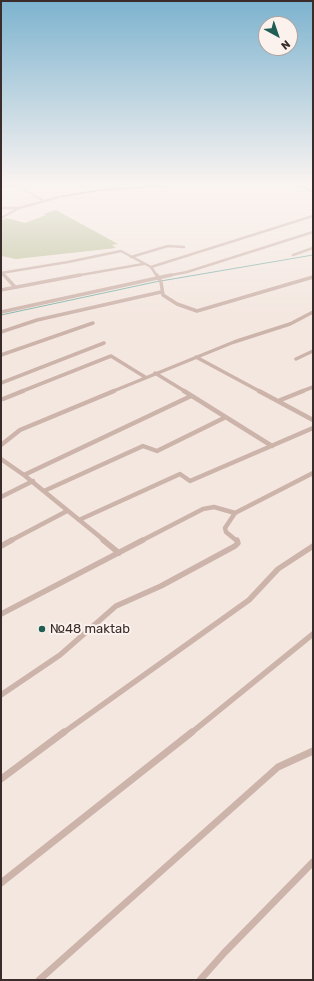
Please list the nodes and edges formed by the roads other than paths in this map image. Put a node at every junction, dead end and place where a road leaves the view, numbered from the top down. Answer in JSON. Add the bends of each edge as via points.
{"nodes":[{"id":1,"x":263,"y":232,"type":"edge"},
{"id":2,"x":313,"y":232,"type":"edge"},
{"id":3,"x":184,"y":247,"type":"dead end"},
{"id":4,"x":313,"y":248,"type":"edge"},
{"id":5,"x":293,"y":255,"type":"dead end"},
{"id":6,"x":131,"y":257,"type":"junction"},
{"id":7,"x":143,"y":264,"type":"junction"},
{"id":8,"x":151,"y":267,"type":"junction"},
{"id":9,"x":1,"y":272,"type":"edge"},
{"id":10,"x":313,"y":278,"type":"edge"},
{"id":11,"x":160,"y":280,"type":"junction"},
{"id":12,"x":16,"y":287,"type":"junction"},
{"id":13,"x":1,"y":290,"type":"edge"},
{"id":14,"x":161,"y":292,"type":"junction"},
{"id":15,"x":1,"y":312,"type":"edge"},
{"id":16,"x":313,"y":312,"type":"edge"},
{"id":17,"x":93,"y":322,"type":"dead end"},
{"id":18,"x":1,"y":332,"type":"edge"},
{"id":19,"x":104,"y":343,"type":"dead end"},
{"id":20,"x":313,"y":351,"type":"edge"},
{"id":21,"x":1,"y":355,"type":"edge"},
{"id":22,"x":196,"y":357,"type":"junction"},
{"id":23,"x":296,"y":359,"type":"dead end"},
{"id":24,"x":155,"y":373,"type":"junction"},
{"id":25,"x":145,"y":377,"type":"junction"},
{"id":26,"x":1,"y":383,"type":"edge"},
{"id":27,"x":313,"y":387,"type":"edge"},
{"id":28,"x":191,"y":396,"type":"junction"},
{"id":29,"x":2,"y":399,"type":"dead end"},
{"id":30,"x":278,"y":401,"type":"junction"},
{"id":31,"x":226,"y":417,"type":"junction"},
{"id":32,"x":313,"y":420,"type":"edge"},
{"id":33,"x":313,"y":428,"type":"edge"},
{"id":34,"x":1,"y":445,"type":"edge"},
{"id":35,"x":272,"y":446,"type":"junction"},
{"id":36,"x":1,"y":459,"type":"edge"},
{"id":37,"x":313,"y":473,"type":"edge"},
{"id":38,"x":24,"y":475,"type":"junction"},
{"id":39,"x":32,"y":481,"type":"junction"},
{"id":40,"x":44,"y":491,"type":"junction"},
{"id":41,"x":1,"y":497,"type":"edge"},
{"id":42,"x":68,"y":511,"type":"junction"},
{"id":43,"x":235,"y":513,"type":"junction"},
{"id":44,"x":79,"y":520,"type":"junction"},
{"id":45,"x":1,"y":546,"type":"edge"},
{"id":46,"x":313,"y":546,"type":"edge"},
{"id":47,"x":118,"y":553,"type":"junction"},
{"id":48,"x":1,"y":614,"type":"edge"},
{"id":49,"x":313,"y":634,"type":"edge"},
{"id":50,"x":1,"y":694,"type":"edge"},
{"id":51,"x":313,"y":752,"type":"edge"},
{"id":52,"x":1,"y":779,"type":"edge"},
{"id":53,"x":313,"y":862,"type":"edge"},
{"id":54,"x":1,"y":884,"type":"edge"},
{"id":55,"x":39,"y":980,"type":"edge"},
{"id":56,"x":200,"y":980,"type":"edge"}],
"edges":[{"from":1,"to":8,"type":"street"},
{"from":2,"to":11,"type":"street"},
{"from":3,"to":6,"type":"street","via":[[168,246]]},
{"from":4,"to":5,"type":"street"},
{"from":6,"to":7,"type":"street"},
{"from":6,"to":9,"type":"street","via":[[121,251]]},
{"from":7,"to":8,"type":"street"},
{"from":7,"to":12,"type":"street"},
{"from":8,"to":11,"type":"street"},
{"from":9,"to":12,"type":"street"},
{"from":10,"to":14,"type":"street","via":[[197,311],[177,304]]},
{"from":11,"to":14,"type":"street"},
{"from":11,"to":15,"type":"street"},
{"from":12,"to":13,"type":"street"},
{"from":14,"to":18,"type":"street","via":[[37,320]]},
{"from":16,"to":22,"type":"street","via":[[290,324]]},
{"from":17,"to":21,"type":"street"},
{"from":19,"to":26,"type":"street"},
{"from":20,"to":23,"type":"street"},
{"from":22,"to":24,"type":"street"},
{"from":22,"to":30,"type":"street"},
{"from":24,"to":25,"type":"street"},
{"from":24,"to":28,"type":"street"},
{"from":25,"to":29,"type":"street","via":[[111,356]]},
{"from":25,"to":34,"type":"street","via":[[20,430]]},
{"from":27,"to":30,"type":"street"},
{"from":28,"to":31,"type":"street"},
{"from":28,"to":38,"type":"street"},
{"from":30,"to":32,"type":"street"},
{"from":31,"to":35,"type":"street"},
{"from":31,"to":40,"type":"street","via":[[158,451],[143,446]]},
{"from":33,"to":35,"type":"street"},
{"from":35,"to":44,"type":"street","via":[[190,481],[180,474]]},
{"from":36,"to":38,"type":"street"},
{"from":37,"to":43,"type":"street"},
{"from":38,"to":39,"type":"street"},
{"from":39,"to":40,"type":"street"},
{"from":39,"to":41,"type":"street"},
{"from":40,"to":42,"type":"street"},
{"from":42,"to":44,"type":"street"},
{"from":42,"to":45,"type":"street"},
{"from":43,"to":47,"type":"street","via":[[214,507],[203,509]]},
{"from":43,"to":50,"type":"street","via":[[225,528],[226,532],[237,540],[235,546],[161,586],[116,606],[60,655]]},
{"from":44,"to":47,"type":"street"},
{"from":46,"to":52,"type":"street","via":[[278,569],[249,600]]},
{"from":47,"to":48,"type":"street"},
{"from":49,"to":54,"type":"street"},
{"from":51,"to":55,"type":"street","via":[[278,767]]},
{"from":53,"to":56,"type":"street"}]}
